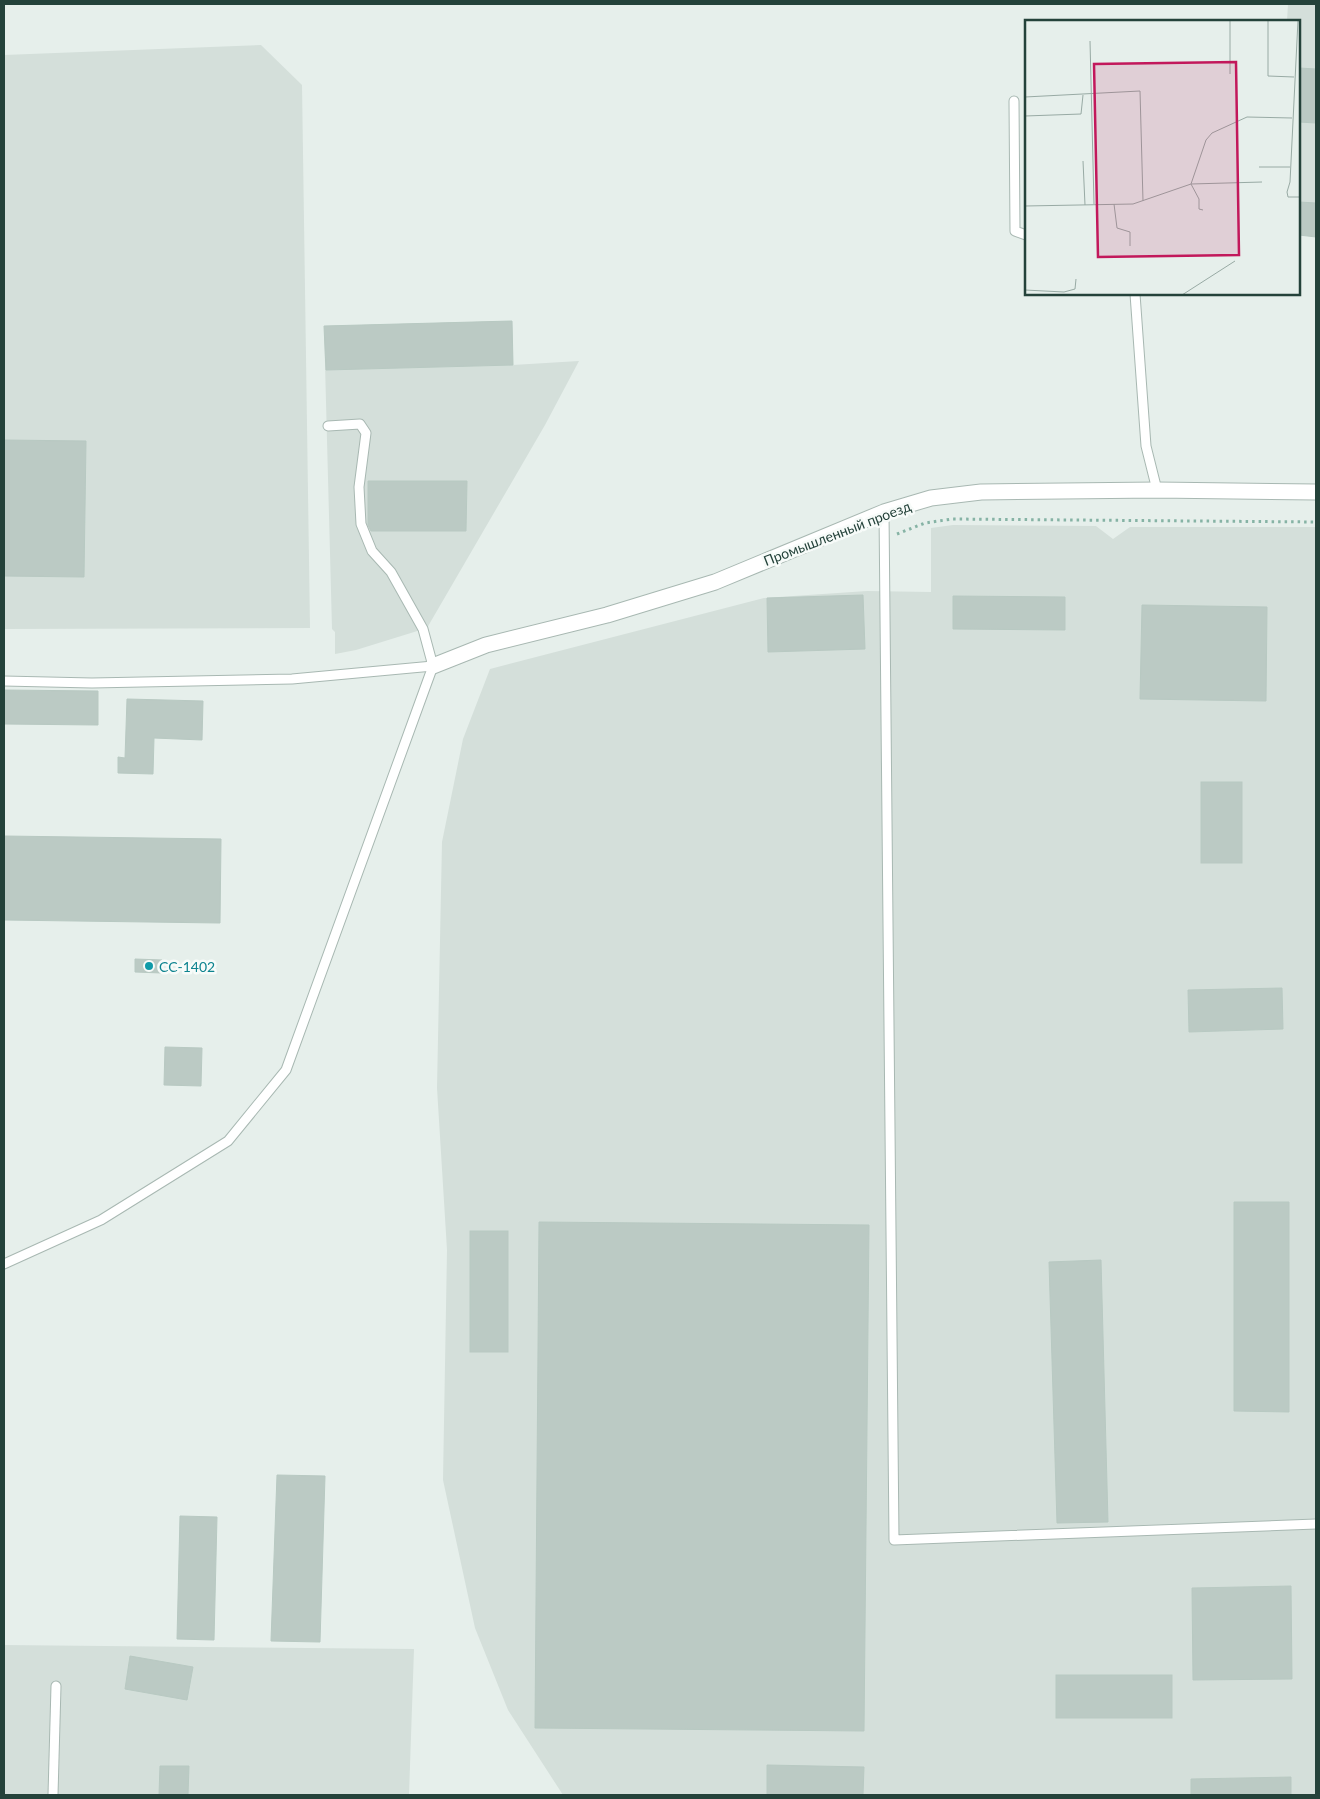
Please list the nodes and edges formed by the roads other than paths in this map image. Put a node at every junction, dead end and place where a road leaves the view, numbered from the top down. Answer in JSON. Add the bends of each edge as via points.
{"nodes":[{"id":1,"x":1014,"y":101,"type":"dead end"},
{"id":2,"x":1025,"y":235,"type":"edge"},
{"id":3,"x":1135,"y":295,"type":"edge"},
{"id":4,"x":328,"y":426,"type":"dead end"},
{"id":5,"x":1157,"y":490,"type":"junction"},
{"id":6,"x":1316,"y":492,"type":"edge"},
{"id":7,"x":884,"y":512,"type":"junction"},
{"id":8,"x":433,"y":666,"type":"junction"},
{"id":9,"x":4,"y":681,"type":"edge"},
{"id":10,"x":4,"y":1264,"type":"edge"},
{"id":11,"x":1316,"y":1524,"type":"edge"},
{"id":12,"x":56,"y":1686,"type":"dead end"},
{"id":13,"x":53,"y":1795,"type":"edge"}],
"edges":[{"from":1,"to":2,"type":"lane","via":[[1015,231]]},
{"from":3,"to":5,"type":"lane","via":[[1146,446]]},
{"from":4,"to":8,"type":"lane","via":[[360,424],[366,433],[358,488],[361,524],[372,551],[391,572],[423,629]]},
{"from":5,"to":6,"type":"street","name":"Промышленный проезд"},
{"from":5,"to":7,"type":"street","name":"Промышленный проезд","via":[[981,492],[931,498]]},
{"from":7,"to":8,"type":"street","name":"Промышленный проезд","via":[[715,582],[607,615],[486,645]]},
{"from":7,"to":11,"type":"lane","via":[[894,1540]]},
{"from":8,"to":9,"type":"lane","via":[[292,679],[92,683]]},
{"from":8,"to":10,"type":"lane","via":[[286,1070],[228,1141],[101,1220]]},
{"from":12,"to":13,"type":"lane"}]}
